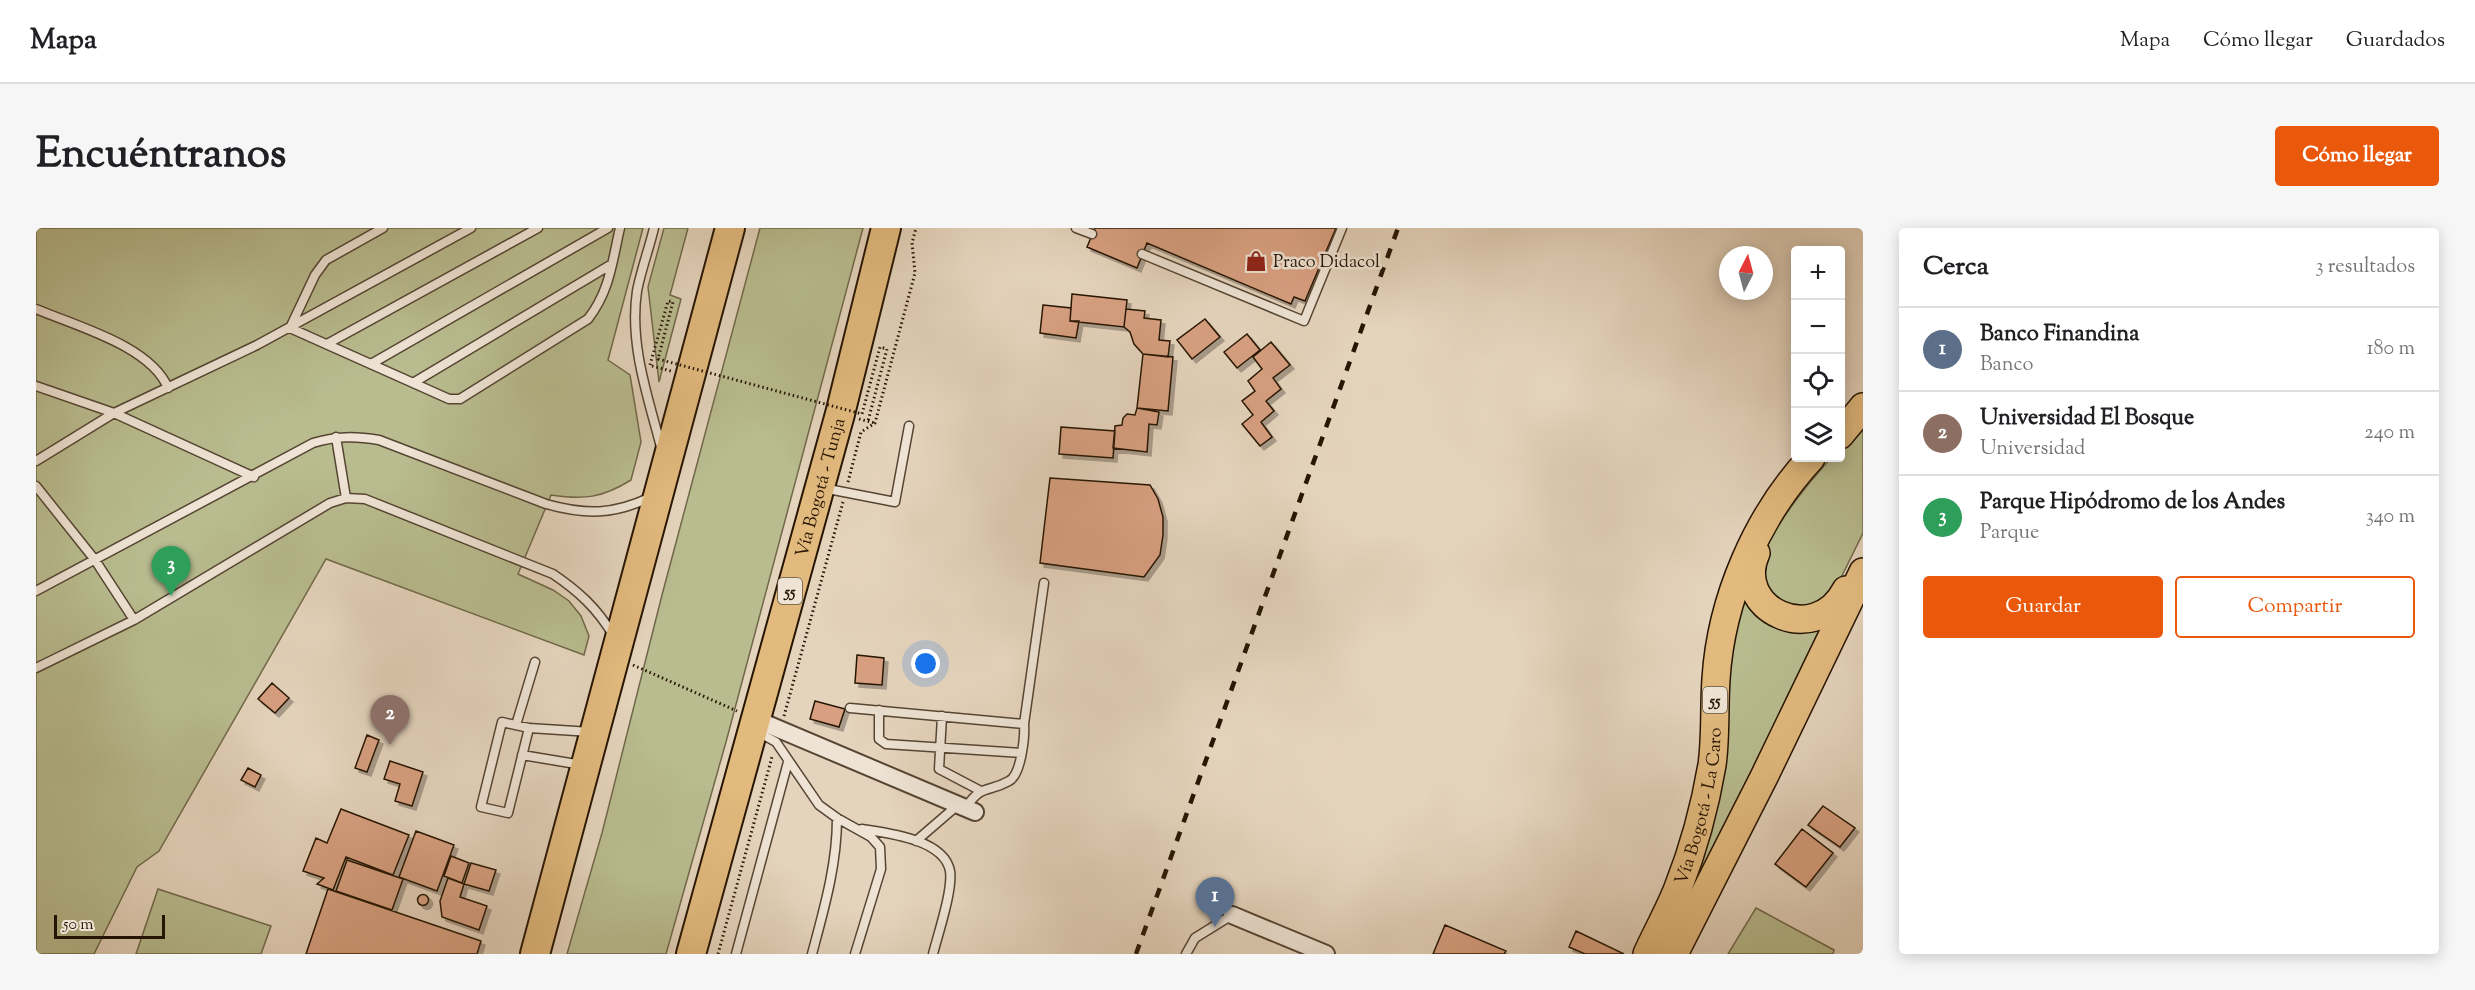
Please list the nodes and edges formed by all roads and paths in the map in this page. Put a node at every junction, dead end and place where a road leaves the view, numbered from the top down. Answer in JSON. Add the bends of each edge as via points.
{"nodes":[{"id":1,"x":383,"y":228,"type":"edge"},
{"id":2,"x":471,"y":228,"type":"edge"},
{"id":3,"x":538,"y":228,"type":"edge"},
{"id":4,"x":608,"y":228,"type":"edge"},
{"id":5,"x":620,"y":228,"type":"edge"},
{"id":6,"x":654,"y":228,"type":"edge"},
{"id":7,"x":730,"y":228,"type":"edge"},
{"id":8,"x":886,"y":228,"type":"edge"},
{"id":9,"x":916,"y":228,"type":"edge"},
{"id":10,"x":1076,"y":228,"type":"edge"},
{"id":11,"x":1342,"y":228,"type":"edge"},
{"id":12,"x":1092,"y":234,"type":"dead end"},
{"id":13,"x":1142,"y":254,"type":"dead end"},
{"id":14,"x":612,"y":264,"type":"junction"},
{"id":15,"x":36,"y":309,"type":"edge"},
{"id":16,"x":290,"y":328,"type":"junction"},
{"id":17,"x":327,"y":344,"type":"junction"},
{"id":18,"x":371,"y":364,"type":"junction"},
{"id":19,"x":650,"y":365,"type":"dead end"},
{"id":20,"x":413,"y":383,"type":"junction"},
{"id":21,"x":36,"y":386,"type":"edge"},
{"id":22,"x":168,"y":388,"type":"junction"},
{"id":23,"x":1863,"y":407,"type":"edge"},
{"id":24,"x":114,"y":413,"type":"junction"},
{"id":25,"x":868,"y":421,"type":"dead end"},
{"id":26,"x":1845,"y":423,"type":"edge"},
{"id":27,"x":909,"y":426,"type":"dead end"},
{"id":28,"x":1845,"y":429,"type":"edge"},
{"id":29,"x":336,"y":437,"type":"junction"},
{"id":30,"x":36,"y":461,"type":"edge"},
{"id":31,"x":1807,"y":462,"type":"edge"},
{"id":32,"x":1816,"y":462,"type":"edge"},
{"id":33,"x":254,"y":477,"type":"junction"},
{"id":34,"x":663,"y":480,"type":"junction"},
{"id":35,"x":36,"y":486,"type":"edge"},
{"id":36,"x":832,"y":490,"type":"junction"},
{"id":37,"x":346,"y":498,"type":"junction"},
{"id":38,"x":95,"y":560,"type":"junction"},
{"id":39,"x":1862,"y":571,"type":"edge"},
{"id":40,"x":1044,"y":583,"type":"dead end"},
{"id":41,"x":36,"y":591,"type":"edge"},
{"id":42,"x":134,"y":620,"type":"junction"},
{"id":43,"x":617,"y":650,"type":"junction"},
{"id":44,"x":535,"y":662,"type":"dead end"},
{"id":45,"x":36,"y":668,"type":"edge"},
{"id":46,"x":850,"y":708,"type":"dead end"},
{"id":47,"x":879,"y":710,"type":"junction"},
{"id":48,"x":942,"y":716,"type":"junction"},
{"id":49,"x":1024,"y":724,"type":"junction"},
{"id":50,"x":516,"y":725,"type":"junction"},
{"id":51,"x":529,"y":728,"type":"junction"},
{"id":52,"x":766,"y":730,"type":"junction"},
{"id":53,"x":595,"y":732,"type":"junction"},
{"id":54,"x":939,"y":747,"type":"junction"},
{"id":55,"x":1021,"y":753,"type":"junction"},
{"id":56,"x":522,"y":755,"type":"junction"},
{"id":57,"x":788,"y":762,"type":"junction"},
{"id":58,"x":586,"y":765,"type":"junction"},
{"id":59,"x":979,"y":790,"type":"junction"},
{"id":60,"x":967,"y":807,"type":"junction"},
{"id":61,"x":837,"y":818,"type":"junction"},
{"id":62,"x":854,"y":828,"type":"junction"},
{"id":63,"x":916,"y":841,"type":"junction"},
{"id":64,"x":1232,"y":915,"type":"joint"},
{"id":65,"x":535,"y":954,"type":"edge"},
{"id":66,"x":691,"y":954,"type":"edge"},
{"id":67,"x":718,"y":954,"type":"edge"},
{"id":68,"x":736,"y":954,"type":"edge"},
{"id":69,"x":812,"y":954,"type":"edge"},
{"id":70,"x":855,"y":954,"type":"edge"},
{"id":71,"x":933,"y":954,"type":"edge"},
{"id":72,"x":1186,"y":954,"type":"edge"},
{"id":73,"x":1326,"y":954,"type":"edge"},
{"id":74,"x":1647,"y":954,"type":"edge"},
{"id":75,"x":1674,"y":954,"type":"edge"}],
"edges":[{"from":1,"to":16,"type":"lane","via":[[326,260]]},
{"from":2,"to":16,"type":"lane"},
{"from":3,"to":17,"type":"lane"},
{"from":4,"to":18,"type":"lane"},
{"from":5,"to":14,"type":"lane"},
{"from":6,"to":34,"type":"lane","via":[[637,291],[635,332]]},
{"from":7,"to":34,"type":"highway"},
{"from":8,"to":36,"type":"highway","name":"Vía Bogotá - Tunja","number":"55"},
{"from":9,"to":36,"type":"path","via":[[912,243],[915,273],[875,423],[861,432]]},
{"from":10,"to":12,"type":"lane"},
{"from":11,"to":13,"type":"lane","via":[[1304,321]]},
{"from":14,"to":20,"type":"lane"},
{"from":14,"to":20,"type":"lane","via":[[600,304],[588,319],[460,399],[449,399]]},
{"from":15,"to":22,"type":"lane","via":[[135,351],[164,378]]},
{"from":16,"to":17,"type":"lane"},
{"from":16,"to":22,"type":"lane"},
{"from":17,"to":18,"type":"lane"},
{"from":18,"to":20,"type":"lane"},
{"from":19,"to":25,"type":"path","bridge":true,"via":[[668,301],[673,302],[657,359],[862,414],[880,347],[887,349]]},
{"from":21,"to":24,"type":"lane"},
{"from":22,"to":24,"type":"lane"},
{"from":23,"to":26,"type":"main road"},
{"from":23,"to":28,"type":"main road"},
{"from":24,"to":30,"type":"lane"},
{"from":24,"to":33,"type":"lane"},
{"from":27,"to":36,"type":"lane","via":[[895,502]]},
{"from":29,"to":33,"type":"lane","via":[[313,443]]},
{"from":29,"to":34,"type":"lane","via":[[379,440],[574,512],[604,513],[632,506]]},
{"from":29,"to":37,"type":"lane"},
{"from":31,"to":74,"type":"main road","name":"Vía Bogotá - La Caro","number":"55","via":[[1771,510],[1733,594],[1722,635],[1712,764],[1703,804],[1678,889]]},
{"from":32,"to":39,"type":"main road","via":[[1777,515],[1755,556],[1756,593],[1774,612],[1797,620],[1814,619],[1832,609]]},
{"from":33,"to":38,"type":"lane"},
{"from":34,"to":43,"type":"highway"},
{"from":35,"to":38,"type":"lane"},
{"from":36,"to":52,"type":"highway","name":"Vía Bogotá - Tunja","number":"55"},
{"from":36,"to":52,"type":"path","via":[[809,630]]},
{"from":37,"to":42,"type":"lane","via":[[330,503]]},
{"from":37,"to":43,"type":"lane","via":[[365,499],[553,574],[602,615]]},
{"from":38,"to":41,"type":"lane"},
{"from":38,"to":42,"type":"lane"},
{"from":39,"to":75,"type":"main road","name":"Vía Bogotá - La Caro"},
{"from":40,"to":49,"type":"lane"},
{"from":42,"to":45,"type":"lane"},
{"from":43,"to":52,"type":"path"},
{"from":43,"to":53,"type":"highway"},
{"from":44,"to":50,"type":"lane"},
{"from":46,"to":47,"type":"lane"},
{"from":47,"to":48,"type":"lane"},
{"from":47,"to":54,"type":"lane","via":[[878,735],[886,744]]},
{"from":48,"to":49,"type":"lane"},
{"from":48,"to":54,"type":"lane"},
{"from":49,"to":55,"type":"lane"},
{"from":50,"to":51,"type":"lane"},
{"from":50,"to":56,"type":"lane","via":[[502,722],[481,807],[508,813]]},
{"from":51,"to":53,"type":"lane"},
{"from":51,"to":56,"type":"lane"},
{"from":52,"to":57,"type":"lane"},
{"from":52,"to":60,"type":"street"},
{"from":52,"to":66,"type":"highway","name":"Vía Bogotá - Tunja","number":"55"},
{"from":52,"to":67,"type":"path"},
{"from":53,"to":58,"type":"highway"},
{"from":54,"to":55,"type":"lane"},
{"from":54,"to":59,"type":"lane","via":[[939,769]]},
{"from":55,"to":59,"type":"lane","via":[[1017,774],[1010,781]]},
{"from":56,"to":58,"type":"lane"},
{"from":57,"to":61,"type":"lane","via":[[819,804]]},
{"from":57,"to":68,"type":"lane"},
{"from":58,"to":65,"type":"highway"},
{"from":59,"to":60,"type":"lane"},
{"from":60,"to":63,"type":"lane"},
{"from":61,"to":62,"type":"lane"},
{"from":61,"to":69,"type":"lane","via":[[827,898]]},
{"from":62,"to":63,"type":"lane"},
{"from":62,"to":70,"type":"lane","via":[[880,847],[881,868]]},
{"from":63,"to":71,"type":"lane","via":[[941,855],[950,869]]},
{"from":64,"to":72,"type":"lane","via":[[1195,938]]},
{"from":64,"to":73,"type":"street"}]}
